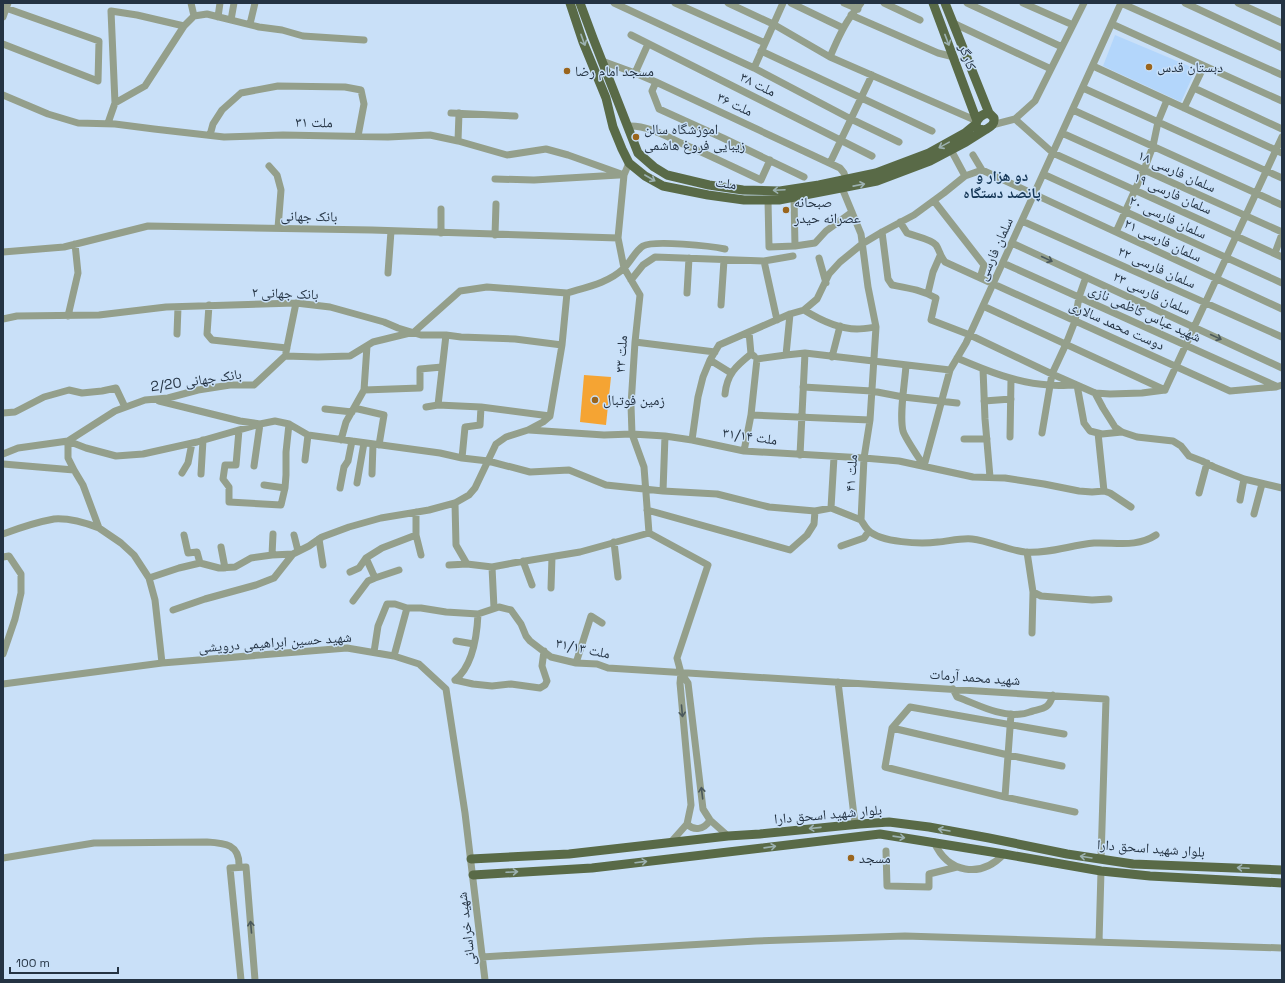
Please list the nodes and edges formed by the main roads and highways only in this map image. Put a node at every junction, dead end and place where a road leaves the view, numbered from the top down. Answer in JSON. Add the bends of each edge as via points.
{"nodes":[{"id":1,"x":570,"y":3,"type":"edge"},
{"id":2,"x":580,"y":3,"type":"edge"},
{"id":3,"x":933,"y":3,"type":"edge"},
{"id":4,"x":945,"y":3,"type":"edge"},
{"id":5,"x":616,"y":95,"type":"junction"},
{"id":6,"x":606,"y":98,"type":"junction"},
{"id":7,"x":989,"y":113,"type":"junction"},
{"id":8,"x":977,"y":122,"type":"junction"},
{"id":9,"x":988,"y":128,"type":"junction"},
{"id":10,"x":844,"y":184,"type":"junction"},
{"id":11,"x":962,"y":833,"type":"junction"},
{"id":12,"x":960,"y":847,"type":"junction"},
{"id":13,"x":471,"y":859,"type":"road end"},
{"id":14,"x":1101,"y":859,"type":"junction"},
{"id":15,"x":1282,"y":870,"type":"edge"},
{"id":16,"x":1101,"y":871,"type":"junction"},
{"id":17,"x":473,"y":875,"type":"road end"},
{"id":18,"x":1282,"y":883,"type":"edge"}],
"edges":[{"from":1,"to":6,"type":"main road","name":"ملت","one_way":true},
{"from":2,"to":5,"type":"main road","name":"ملت"},
{"from":3,"to":8,"type":"main road","name":"کارگر","one_way":true},
{"from":4,"to":7,"type":"main road","name":"کارگر"},
{"from":5,"to":6,"type":"main road"},
{"from":10,"to":5,"type":"main road","name":"ملت","one_way":true,"via":[[780,191],[750,190],[709,185],[667,175],[638,153]]},
{"from":6,"to":10,"type":"main road","name":"ملت","one_way":true,"via":[[613,127],[629,163],[663,186],[734,199],[779,200]]},
{"from":7,"to":8,"type":"main road"},
{"from":7,"to":9,"type":"main road","via":[[994,118],[994,123]]},
{"from":8,"to":9,"type":"main road","via":[[978,129]]},
{"from":8,"to":10,"type":"main road","name":"ملت","one_way":true,"via":[[965,133],[929,153]]},
{"from":10,"to":9,"type":"main road","name":"ملت","one_way":true,"via":[[877,181],[930,161]]},
{"from":11,"to":12,"type":"main road"},
{"from":11,"to":13,"type":"main road","name":"بلوار شهید اسحق دارا","one_way":true,"via":[[889,822],[728,836],[569,854]]},
{"from":14,"to":11,"type":"main road","name":"بلوار شهید اسحق دارا","one_way":true},
{"from":12,"to":16,"type":"main road","name":"بلوار شهید اسحق دارا"},
{"from":17,"to":12,"type":"main road","name":"بلوار شهید اسحق دارا","one_way":true,"via":[[592,868],[880,834]]},
{"from":15,"to":14,"type":"main road","name":"بلوار شهید اسحق دارا","one_way":true,"via":[[1133,864]]},
{"from":14,"to":16,"type":"main road"},
{"from":16,"to":18,"type":"main road","name":"بلوار شهید اسحق دارا"}]}
